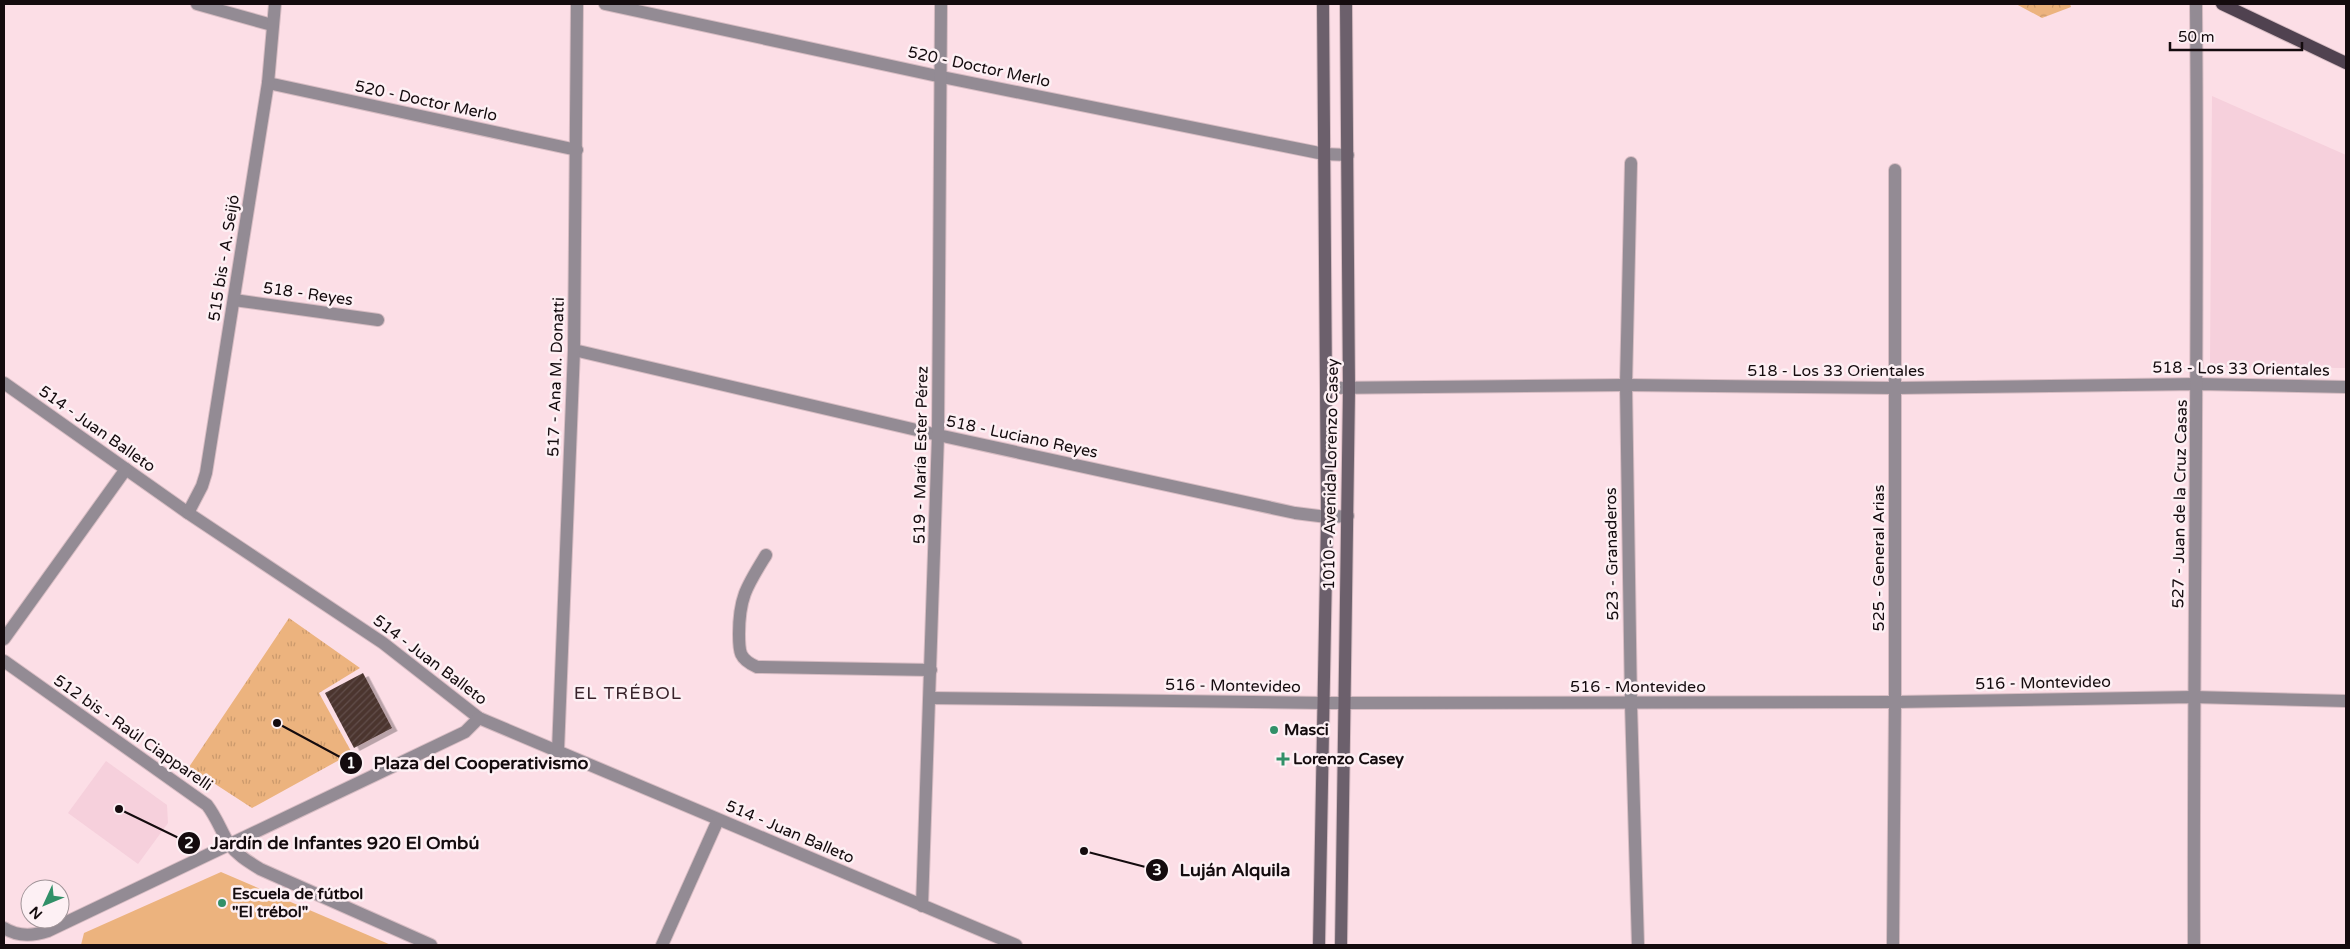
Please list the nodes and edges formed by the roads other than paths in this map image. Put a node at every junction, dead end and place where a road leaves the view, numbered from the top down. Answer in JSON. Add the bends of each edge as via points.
{"nodes":[{"id":1,"x":197,"y":4,"type":"edge"},
{"id":2,"x":275,"y":4,"type":"edge"},
{"id":3,"x":577,"y":4,"type":"edge"},
{"id":4,"x":605,"y":4,"type":"edge"},
{"id":5,"x":941,"y":4,"type":"edge"},
{"id":6,"x":1323,"y":4,"type":"edge"},
{"id":7,"x":1346,"y":4,"type":"edge"},
{"id":8,"x":2196,"y":4,"type":"edge"},
{"id":9,"x":2222,"y":4,"type":"edge"},
{"id":10,"x":272,"y":25,"type":"junction"},
{"id":11,"x":2346,"y":63,"type":"edge"},
{"id":12,"x":942,"y":77,"type":"junction"},
{"id":13,"x":268,"y":83,"type":"junction"},
{"id":14,"x":577,"y":150,"type":"junction"},
{"id":15,"x":1324,"y":154,"type":"junction"},
{"id":16,"x":1348,"y":155,"type":"junction"},
{"id":17,"x":1631,"y":163,"type":"dead end"},
{"id":18,"x":1895,"y":170,"type":"dead end"},
{"id":19,"x":234,"y":300,"type":"junction"},
{"id":20,"x":378,"y":320,"type":"dead end"},
{"id":21,"x":574,"y":350,"type":"junction"},
{"id":22,"x":4,"y":383,"type":"edge"},
{"id":23,"x":2198,"y":384,"type":"junction"},
{"id":24,"x":1626,"y":385,"type":"junction"},
{"id":25,"x":2346,"y":387,"type":"edge"},
{"id":26,"x":1326,"y":388,"type":"junction"},
{"id":27,"x":1895,"y":388,"type":"junction"},
{"id":28,"x":1350,"y":390,"type":"junction"},
{"id":29,"x":938,"y":435,"type":"junction"},
{"id":30,"x":126,"y":469,"type":"junction"},
{"id":31,"x":188,"y":513,"type":"junction"},
{"id":32,"x":1348,"y":516,"type":"junction"},
{"id":33,"x":1327,"y":517,"type":"junction"},
{"id":34,"x":766,"y":555,"type":"dead end"},
{"id":35,"x":4,"y":639,"type":"edge"},
{"id":36,"x":4,"y":661,"type":"edge"},
{"id":37,"x":931,"y":670,"type":"junction"},
{"id":38,"x":2193,"y":697,"type":"junction"},
{"id":39,"x":930,"y":698,"type":"junction"},
{"id":40,"x":2346,"y":701,"type":"edge"},
{"id":41,"x":1895,"y":702,"type":"junction"},
{"id":42,"x":1325,"y":703,"type":"junction"},
{"id":43,"x":1344,"y":703,"type":"junction"},
{"id":44,"x":1631,"y":704,"type":"junction"},
{"id":45,"x":478,"y":718,"type":"junction"},
{"id":46,"x":558,"y":751,"type":"junction"},
{"id":47,"x":718,"y":820,"type":"junction"},
{"id":48,"x":229,"y":844,"type":"junction"},
{"id":49,"x":922,"y":906,"type":"junction"},
{"id":50,"x":7,"y":930,"type":"edge"},
{"id":51,"x":431,"y":945,"type":"edge"},
{"id":52,"x":662,"y":945,"type":"edge"},
{"id":53,"x":1016,"y":945,"type":"edge"},
{"id":54,"x":1319,"y":945,"type":"edge"},
{"id":55,"x":1340,"y":945,"type":"edge"},
{"id":56,"x":1638,"y":945,"type":"edge"},
{"id":57,"x":1893,"y":945,"type":"edge"},
{"id":58,"x":2194,"y":945,"type":"edge"}],
"edges":[{"from":1,"to":10,"type":"street"},
{"from":2,"to":10,"type":"street","name":"515 bis - A. Seijó"},
{"from":3,"to":14,"type":"street","name":"517 - Ana M. Donatti"},
{"from":4,"to":12,"type":"street","name":"520 - Doctor Merlo"},
{"from":5,"to":12,"type":"street","name":"519 - María Ester Pérez"},
{"from":6,"to":15,"type":"main road","name":"1010 - Avenida Lorenzo Casey"},
{"from":7,"to":16,"type":"main road","name":"1010 - Avenida Lorenzo Casey"},
{"from":8,"to":23,"type":"street","name":"527 - Juan de la Cruz Casas"},
{"from":9,"to":11,"type":"main road"},
{"from":10,"to":13,"type":"street","name":"515 bis - A. Seijó"},
{"from":12,"to":15,"type":"street","name":"520 - Doctor Merlo"},
{"from":12,"to":29,"type":"street","name":"519 - María Ester Pérez"},
{"from":13,"to":14,"type":"street","name":"520 - Doctor Merlo"},
{"from":13,"to":19,"type":"street","name":"515 bis - A. Seijó"},
{"from":14,"to":21,"type":"street","name":"517 - Ana M. Donatti"},
{"from":15,"to":16,"type":"street","name":"520 - Doctor Merlo"},
{"from":15,"to":26,"type":"main road","name":"1010 - Avenida Lorenzo Casey"},
{"from":16,"to":28,"type":"main road","name":"1010 - Avenida Lorenzo Casey"},
{"from":17,"to":24,"type":"street","name":"523 - Granaderos"},
{"from":18,"to":27,"type":"street","name":"525 - General Arias"},
{"from":19,"to":20,"type":"street","name":"518 - Reyes"},
{"from":19,"to":31,"type":"street","name":"515 bis - A. Seijó","via":[[206,473]]},
{"from":21,"to":29,"type":"street","name":"518 - Luciano Reyes"},
{"from":21,"to":46,"type":"street","name":"517 - Ana M. Donatti"},
{"from":22,"to":30,"type":"street","name":"514 - Juan Balleto"},
{"from":23,"to":25,"type":"street","name":"518 - Los 33 Orientales"},
{"from":23,"to":27,"type":"street","name":"518 - Los 33 Orientales"},
{"from":23,"to":38,"type":"street","name":"527 - Juan de la Cruz Casas"},
{"from":24,"to":27,"type":"street","name":"518 - Los 33 Orientales"},
{"from":24,"to":28,"type":"street","name":"518 - Los 33 Orientales"},
{"from":24,"to":44,"type":"street","name":"523 - Granaderos"},
{"from":26,"to":28,"type":"street","name":"518 - Los 33 Orientales"},
{"from":26,"to":33,"type":"main road","name":"1010 - Avenida Lorenzo Casey"},
{"from":27,"to":41,"type":"street","name":"525 - General Arias"},
{"from":28,"to":32,"type":"main road","name":"1010 - Avenida Lorenzo Casey"},
{"from":29,"to":33,"type":"street","name":"518 - Luciano Reyes","via":[[1295,513]]},
{"from":29,"to":37,"type":"street","name":"519 - María Ester Pérez"},
{"from":30,"to":31,"type":"street","name":"514 - Juan Balleto"},
{"from":30,"to":35,"type":"street"},
{"from":31,"to":45,"type":"street","name":"514 - Juan Balleto","via":[[383,643]]},
{"from":32,"to":33,"type":"street","name":"518 - Luciano Reyes"},
{"from":32,"to":43,"type":"main road","name":"1010 - Avenida Lorenzo Casey"},
{"from":33,"to":42,"type":"main road","name":"1010 - Avenida Lorenzo Casey"},
{"from":34,"to":37,"type":"street","via":[[739,608],[739,650],[745,662],[757,667]]},
{"from":36,"to":48,"type":"street","name":"512 bis - Raúl Ciapparelli","via":[[207,805]]},
{"from":37,"to":39,"type":"street","name":"519 - María Ester Pérez"},
{"from":38,"to":40,"type":"street","name":"516 - Montevideo"},
{"from":38,"to":41,"type":"street","name":"516 - Montevideo"},
{"from":38,"to":58,"type":"street","name":"527 - Juan de la Cruz Casas"},
{"from":39,"to":42,"type":"street","name":"516 - Montevideo"},
{"from":39,"to":49,"type":"street","name":"519 - María Ester Pérez"},
{"from":41,"to":44,"type":"street","name":"516 - Montevideo"},
{"from":41,"to":57,"type":"street","name":"525 - General Arias"},
{"from":42,"to":43,"type":"street","name":"516 - Montevideo"},
{"from":42,"to":54,"type":"main road","name":"1010 - Avenida Lorenzo Casey"},
{"from":43,"to":44,"type":"street","name":"516 - Montevideo"},
{"from":43,"to":55,"type":"main road","name":"1010 - Avenida Lorenzo Casey"},
{"from":44,"to":56,"type":"street","name":"523 - Granaderos"},
{"from":45,"to":46,"type":"street","name":"514 - Juan Balleto"},
{"from":45,"to":48,"type":"street","via":[[466,732]]},
{"from":46,"to":47,"type":"street","name":"514 - Juan Balleto"},
{"from":47,"to":49,"type":"street","name":"514 - Juan Balleto"},
{"from":47,"to":52,"type":"street"},
{"from":48,"to":50,"type":"street","via":[[48,931],[37,935]]},
{"from":48,"to":51,"type":"street","via":[[244,860],[260,869]]},
{"from":49,"to":53,"type":"street","name":"514 - Juan Balleto"}]}
